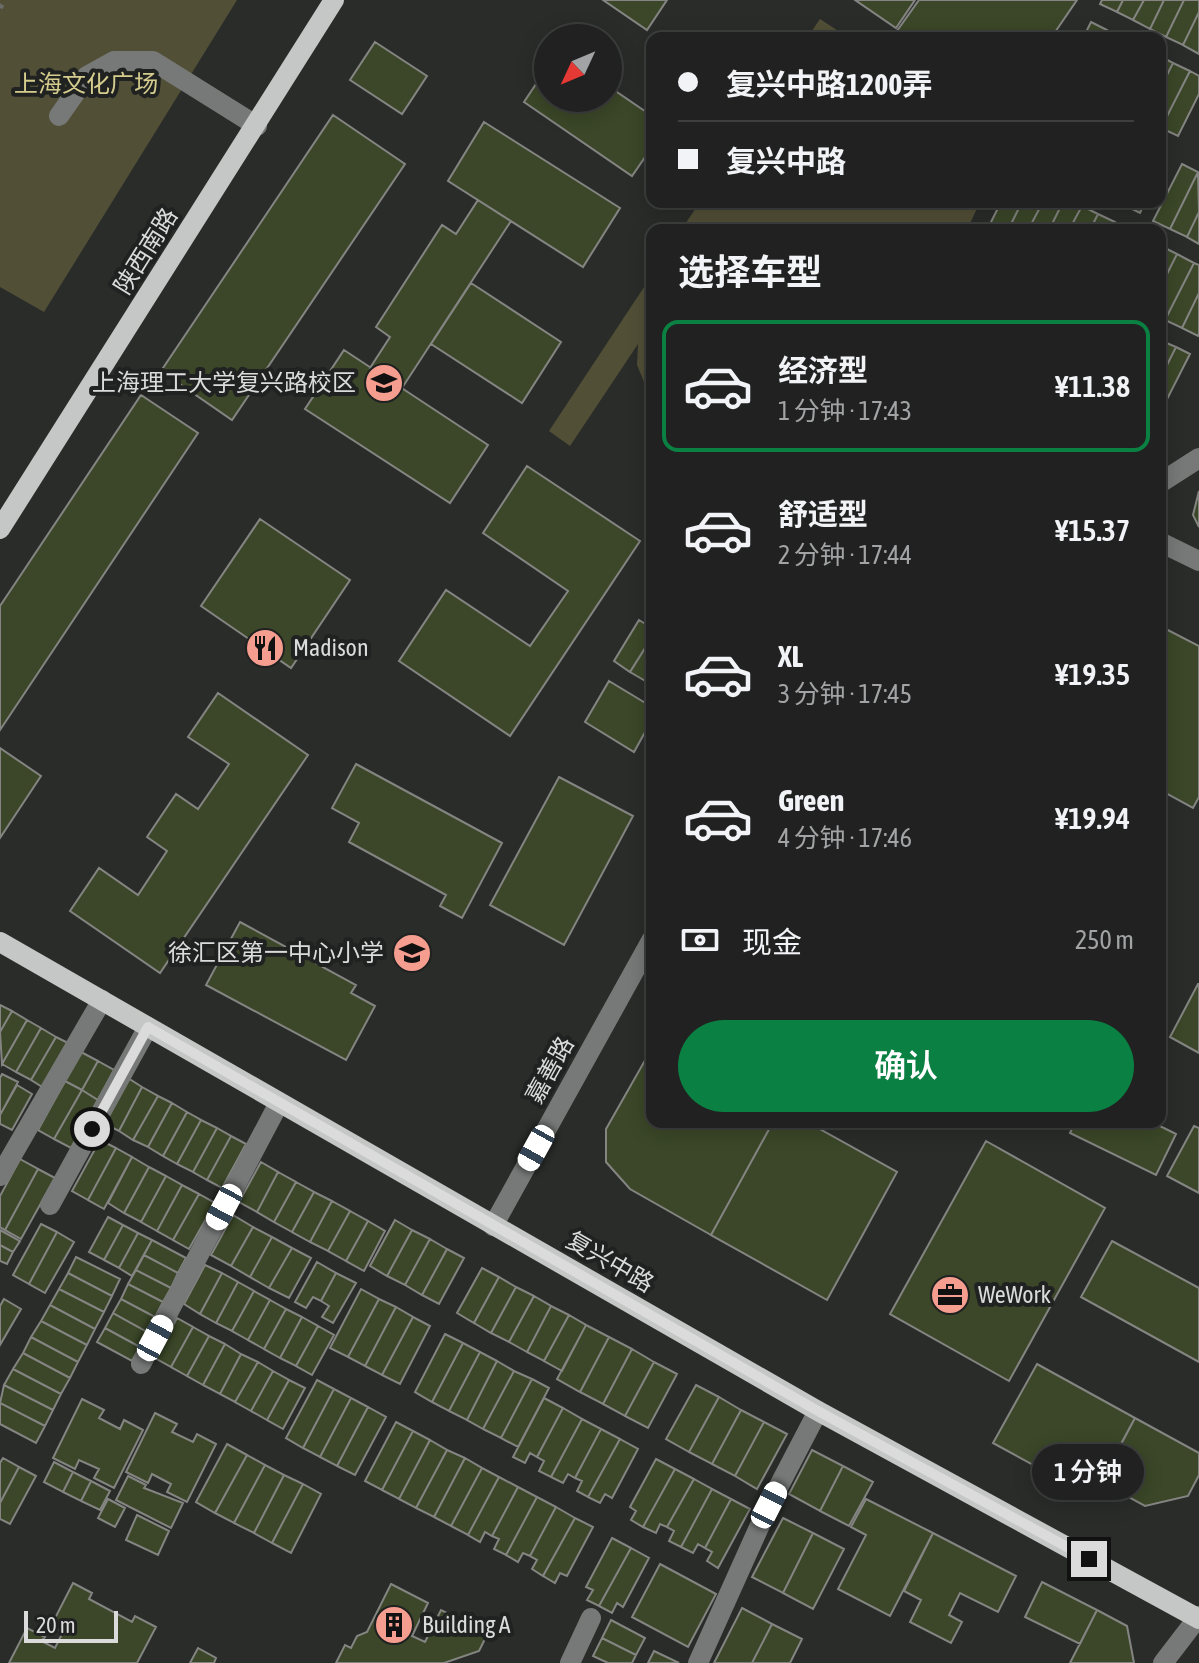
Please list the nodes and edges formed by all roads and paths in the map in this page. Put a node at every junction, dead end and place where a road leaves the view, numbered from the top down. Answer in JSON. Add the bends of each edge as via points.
{"nodes":[{"id":1,"x":5,"y":0,"type":"edge"},
{"id":2,"x":334,"y":0,"type":"edge"},
{"id":3,"x":0,"y":8,"type":"edge"},
{"id":4,"x":59,"y":116,"type":"dead end"},
{"id":5,"x":257,"y":126,"type":"junction"},
{"id":6,"x":1199,"y":458,"type":"edge"},
{"id":7,"x":1166,"y":479,"type":"edge"},
{"id":8,"x":0,"y":529,"type":"edge"},
{"id":9,"x":1166,"y":545,"type":"edge"},
{"id":10,"x":1199,"y":561,"type":"edge"},
{"id":11,"x":0,"y":942,"type":"edge"},
{"id":12,"x":646,"y":950,"type":"edge"},
{"id":13,"x":102,"y":1000,"type":"junction"},
{"id":14,"x":148,"y":1027,"type":"junction"},
{"id":15,"x":279,"y":1103,"type":"junction"},
{"id":16,"x":0,"y":1176,"type":"edge"},
{"id":17,"x":50,"y":1205,"type":"dead end"},
{"id":18,"x":493,"y":1226,"type":"junction"},
{"id":19,"x":141,"y":1364,"type":"dead end"},
{"id":20,"x":818,"y":1411,"type":"junction"},
{"id":21,"x":591,"y":1618,"type":"dead end"},
{"id":22,"x":1198,"y":1618,"type":"edge"},
{"id":23,"x":570,"y":1663,"type":"edge"},
{"id":24,"x":698,"y":1663,"type":"edge"},
{"id":25,"x":1163,"y":1663,"type":"edge"}],
"edges":[{"from":1,"to":3,"type":"path"},
{"from":2,"to":5,"type":"main road","name":"陕西南路"},
{"from":4,"to":5,"type":"street","via":[[87,76],[114,61],[153,61]]},
{"from":5,"to":8,"type":"main road","name":"陕西南路"},
{"from":6,"to":7,"type":"street"},
{"from":9,"to":10,"type":"street"},
{"from":11,"to":13,"type":"main road","name":"复兴中路"},
{"from":12,"to":18,"type":"street","name":"嘉善路"},
{"from":13,"to":14,"type":"main road","name":"复兴中路"},
{"from":13,"to":16,"type":"street"},
{"from":14,"to":15,"type":"main road","name":"复兴中路"},
{"from":14,"to":17,"type":"street"},
{"from":15,"to":18,"type":"main road","name":"复兴中路"},
{"from":15,"to":19,"type":"street"},
{"from":18,"to":20,"type":"main road","name":"复兴中路"},
{"from":20,"to":22,"type":"main road","name":"复兴中路"},
{"from":20,"to":24,"type":"street"},
{"from":21,"to":23,"type":"street"},
{"from":22,"to":25,"type":"street"}]}
